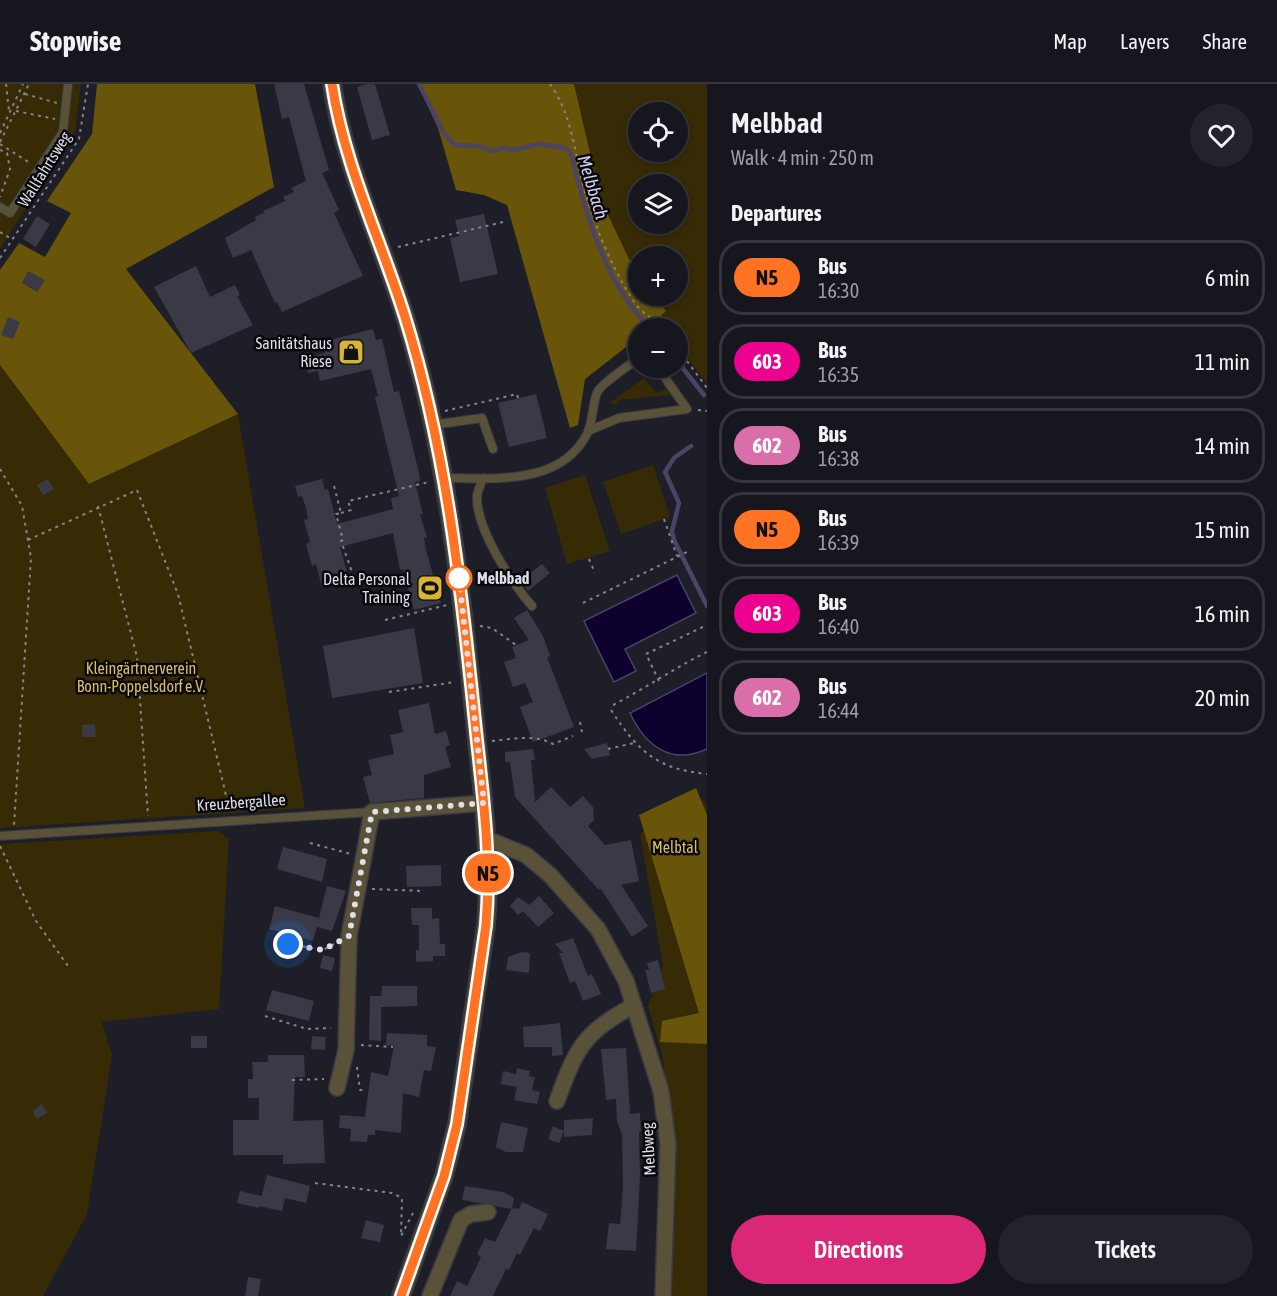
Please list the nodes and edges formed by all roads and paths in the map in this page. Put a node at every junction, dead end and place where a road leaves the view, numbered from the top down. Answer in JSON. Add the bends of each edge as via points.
{"nodes":[{"id":1,"x":6,"y":84,"type":"edge"},
{"id":2,"x":23,"y":84,"type":"edge"},
{"id":3,"x":29,"y":84,"type":"edge"},
{"id":4,"x":68,"y":84,"type":"edge"},
{"id":5,"x":88,"y":84,"type":"edge"},
{"id":6,"x":332,"y":84,"type":"edge"},
{"id":7,"x":550,"y":84,"type":"edge"},
{"id":8,"x":24,"y":94,"type":"junction"},
{"id":9,"x":66,"y":104,"type":"junction"},
{"id":10,"x":16,"y":111,"type":"junction"},
{"id":11,"x":9,"y":114,"type":"junction"},
{"id":12,"x":63,"y":120,"type":"junction"},
{"id":13,"x":0,"y":133,"type":"edge"},
{"id":14,"x":0,"y":143,"type":"edge"},
{"id":15,"x":0,"y":150,"type":"edge"},
{"id":16,"x":40,"y":169,"type":"junction"},
{"id":17,"x":0,"y":197,"type":"edge"},
{"id":18,"x":0,"y":207,"type":"edge"},
{"id":19,"x":503,"y":222,"type":"dead end"},
{"id":20,"x":0,"y":232,"type":"edge"},
{"id":21,"x":13,"y":240,"type":"junction"},
{"id":22,"x":380,"y":251,"type":"junction"},
{"id":23,"x":0,"y":258,"type":"edge"},
{"id":24,"x":651,"y":318,"type":"edge"},
{"id":25,"x":688,"y":362,"type":"edge"},
{"id":26,"x":628,"y":367,"type":"edge"},
{"id":27,"x":665,"y":378,"type":"edge"},
{"id":28,"x":707,"y":388,"type":"edge"},
{"id":29,"x":518,"y":398,"type":"dead end"},
{"id":30,"x":431,"y":420,"type":"junction"},
{"id":31,"x":588,"y":431,"type":"junction"},
{"id":32,"x":493,"y":448,"type":"dead end"},
{"id":33,"x":0,"y":469,"type":"edge"},
{"id":34,"x":483,"y":478,"type":"junction"},
{"id":35,"x":439,"y":479,"type":"junction"},
{"id":36,"x":334,"y":486,"type":"dead end"},
{"id":37,"x":98,"y":506,"type":"junction"},
{"id":38,"x":341,"y":513,"type":"junction"},
{"id":39,"x":664,"y":519,"type":"dead end"},
{"id":40,"x":28,"y":540,"type":"junction"},
{"id":41,"x":687,"y":552,"type":"dead end"},
{"id":42,"x":679,"y":556,"type":"junction"},
{"id":43,"x":589,"y":559,"type":"dead end"},
{"id":44,"x":352,"y":572,"type":"dead end"},
{"id":45,"x":595,"y":573,"type":"dead end"},
{"id":46,"x":462,"y":602,"type":"junction"},
{"id":47,"x":584,"y":603,"type":"dead end"},
{"id":48,"x":532,"y":606,"type":"dead end"},
{"id":49,"x":385,"y":620,"type":"dead end"},
{"id":50,"x":485,"y":626,"type":"dead end"},
{"id":51,"x":706,"y":626,"type":"edge"},
{"id":52,"x":516,"y":645,"type":"dead end"},
{"id":53,"x":707,"y":652,"type":"edge"},
{"id":54,"x":470,"y":679,"type":"junction"},
{"id":55,"x":659,"y":681,"type":"junction"},
{"id":56,"x":389,"y":692,"type":"dead end"},
{"id":57,"x":613,"y":705,"type":"dead end"},
{"id":58,"x":611,"y":710,"type":"dead end"},
{"id":59,"x":580,"y":722,"type":"dead end"},
{"id":60,"x":582,"y":732,"type":"dead end"},
{"id":61,"x":573,"y":736,"type":"dead end"},
{"id":62,"x":497,"y":741,"type":"dead end"},
{"id":63,"x":634,"y":743,"type":"junction"},
{"id":64,"x":608,"y":749,"type":"dead end"},
{"id":65,"x":707,"y":774,"type":"edge"},
{"id":66,"x":484,"y":803,"type":"junction"},
{"id":67,"x":372,"y":812,"type":"junction"},
{"id":68,"x":231,"y":821,"type":"junction"},
{"id":69,"x":147,"y":826,"type":"junction"},
{"id":70,"x":14,"y":827,"type":"dead end"},
{"id":71,"x":0,"y":836,"type":"edge"},
{"id":72,"x":487,"y":839,"type":"junction"},
{"id":73,"x":310,"y":843,"type":"dead end"},
{"id":74,"x":0,"y":846,"type":"edge"},
{"id":75,"x":362,"y":857,"type":"junction"},
{"id":76,"x":357,"y":885,"type":"junction"},
{"id":77,"x":423,"y":891,"type":"dead end"},
{"id":78,"x":349,"y":936,"type":"junction"},
{"id":79,"x":288,"y":944,"type":"dead end"},
{"id":80,"x":68,"y":966,"type":"dead end"},
{"id":81,"x":634,"y":1005,"type":"junction"},
{"id":82,"x":265,"y":1016,"type":"dead end"},
{"id":83,"x":346,"y":1027,"type":"junction"},
{"id":84,"x":346,"y":1045,"type":"junction"},
{"id":85,"x":393,"y":1047,"type":"dead end"},
{"id":86,"x":339,"y":1078,"type":"junction"},
{"id":87,"x":292,"y":1080,"type":"dead end"},
{"id":88,"x":365,"y":1090,"type":"dead end"},
{"id":89,"x":557,"y":1101,"type":"dead end"},
{"id":90,"x":315,"y":1183,"type":"dead end"},
{"id":91,"x":415,"y":1209,"type":"dead end"},
{"id":92,"x":488,"y":1212,"type":"dead end"},
{"id":93,"x":401,"y":1296,"type":"edge"},
{"id":94,"x":430,"y":1296,"type":"edge"},
{"id":95,"x":663,"y":1296,"type":"edge"}],
"edges":[{"from":1,"to":11,"type":"path"},
{"from":2,"to":11,"type":"path"},
{"from":3,"to":8,"type":"path"},
{"from":4,"to":9,"type":"lane"},
{"from":5,"to":21,"type":"path","name":"Wallfahrtsweg","via":[[79,139]]},
{"from":6,"to":22,"type":"street"},
{"from":7,"to":24,"type":"path","via":[[569,123],[588,201],[606,247],[635,303]]},
{"from":8,"to":9,"type":"path"},
{"from":8,"to":10,"type":"path"},
{"from":9,"to":12,"type":"lane"},
{"from":10,"to":12,"type":"path"},
{"from":10,"to":14,"type":"path"},
{"from":11,"to":13,"type":"path"},
{"from":12,"to":16,"type":"lane","via":[[63,132]]},
{"from":14,"to":16,"type":"path"},
{"from":15,"to":17,"type":"path","via":[[7,153],[10,169]]},
{"from":16,"to":18,"type":"lane","via":[[10,213]]},
{"from":19,"to":22,"type":"path"},
{"from":20,"to":21,"type":"path"},
{"from":21,"to":23,"type":"path","name":"Wallfahrtsweg"},
{"from":22,"to":30,"type":"street","via":[[405,317]]},
{"from":25,"to":28,"type":"path"},
{"from":26,"to":31,"type":"lane","via":[[597,391]]},
{"from":27,"to":31,"type":"lane","via":[[687,409],[619,418]]},
{"from":29,"to":30,"type":"path","via":[[517,394]]},
{"from":30,"to":32,"type":"lane","via":[[482,418]]},
{"from":30,"to":35,"type":"street"},
{"from":31,"to":34,"type":"lane","via":[[572,453],[533,475]]},
{"from":33,"to":40,"type":"path","via":[[22,506]]},
{"from":34,"to":35,"type":"lane"},
{"from":34,"to":48,"type":"lane","via":[[478,505],[496,558]]},
{"from":35,"to":38,"type":"path","via":[[348,501],[351,510]]},
{"from":35,"to":46,"type":"street"},
{"from":36,"to":38,"type":"path"},
{"from":37,"to":40,"type":"path"},
{"from":37,"to":68,"type":"path","via":[[137,490],[165,555],[187,627]]},
{"from":37,"to":69,"type":"path","via":[[137,657]]},
{"from":38,"to":44,"type":"path","via":[[336,514],[344,540],[340,541]]},
{"from":39,"to":42,"type":"path"},
{"from":40,"to":70,"type":"path","via":[[28,633]]},
{"from":41,"to":42,"type":"path"},
{"from":42,"to":47,"type":"path"},
{"from":43,"to":45,"type":"path"},
{"from":46,"to":49,"type":"path"},
{"from":46,"to":54,"type":"street"},
{"from":50,"to":52,"type":"path"},
{"from":51,"to":55,"type":"path","via":[[646,654]]},
{"from":53,"to":55,"type":"path","via":[[666,673]]},
{"from":54,"to":56,"type":"path"},
{"from":54,"to":66,"type":"street"},
{"from":55,"to":57,"type":"path"},
{"from":58,"to":63,"type":"path"},
{"from":59,"to":60,"type":"path"},
{"from":61,"to":62,"type":"path","via":[[553,744],[543,738]]},
{"from":63,"to":64,"type":"path"},
{"from":63,"to":65,"type":"path","via":[[654,760],[691,773]]},
{"from":66,"to":67,"type":"street","name":"Kreuzbergallee"},
{"from":66,"to":72,"type":"street"},
{"from":67,"to":68,"type":"lane","name":"Kreuzbergallee"},
{"from":67,"to":75,"type":"street"},
{"from":68,"to":69,"type":"lane","name":"Kreuzbergallee"},
{"from":69,"to":71,"type":"lane","name":"Kreuzbergallee"},
{"from":72,"to":81,"type":"street","name":"Melbweg","via":[[526,855],[577,902],[615,957]]},
{"from":72,"to":93,"type":"street","via":[[489,897],[460,1113],[444,1176]]},
{"from":73,"to":75,"type":"path"},
{"from":74,"to":80,"type":"path","via":[[36,921]]},
{"from":75,"to":76,"type":"street"},
{"from":76,"to":77,"type":"path","via":[[384,892]]},
{"from":76,"to":78,"type":"street"},
{"from":78,"to":79,"type":"path","via":[[323,950]]},
{"from":78,"to":83,"type":"street"},
{"from":81,"to":89,"type":"street","via":[[589,1034],[571,1062]]},
{"from":81,"to":95,"type":"street","name":"Melbweg","via":[[661,1091],[668,1144]]},
{"from":82,"to":83,"type":"path","via":[[307,1029]]},
{"from":83,"to":84,"type":"street"},
{"from":84,"to":85,"type":"path"},
{"from":84,"to":86,"type":"street"},
{"from":86,"to":87,"type":"path"},
{"from":86,"to":88,"type":"path","via":[[358,1067],[360,1090]]},
{"from":90,"to":91,"type":"path","via":[[392,1193],[402,1198],[401,1236]]},
{"from":92,"to":94,"type":"street","via":[[461,1220]]}]}
